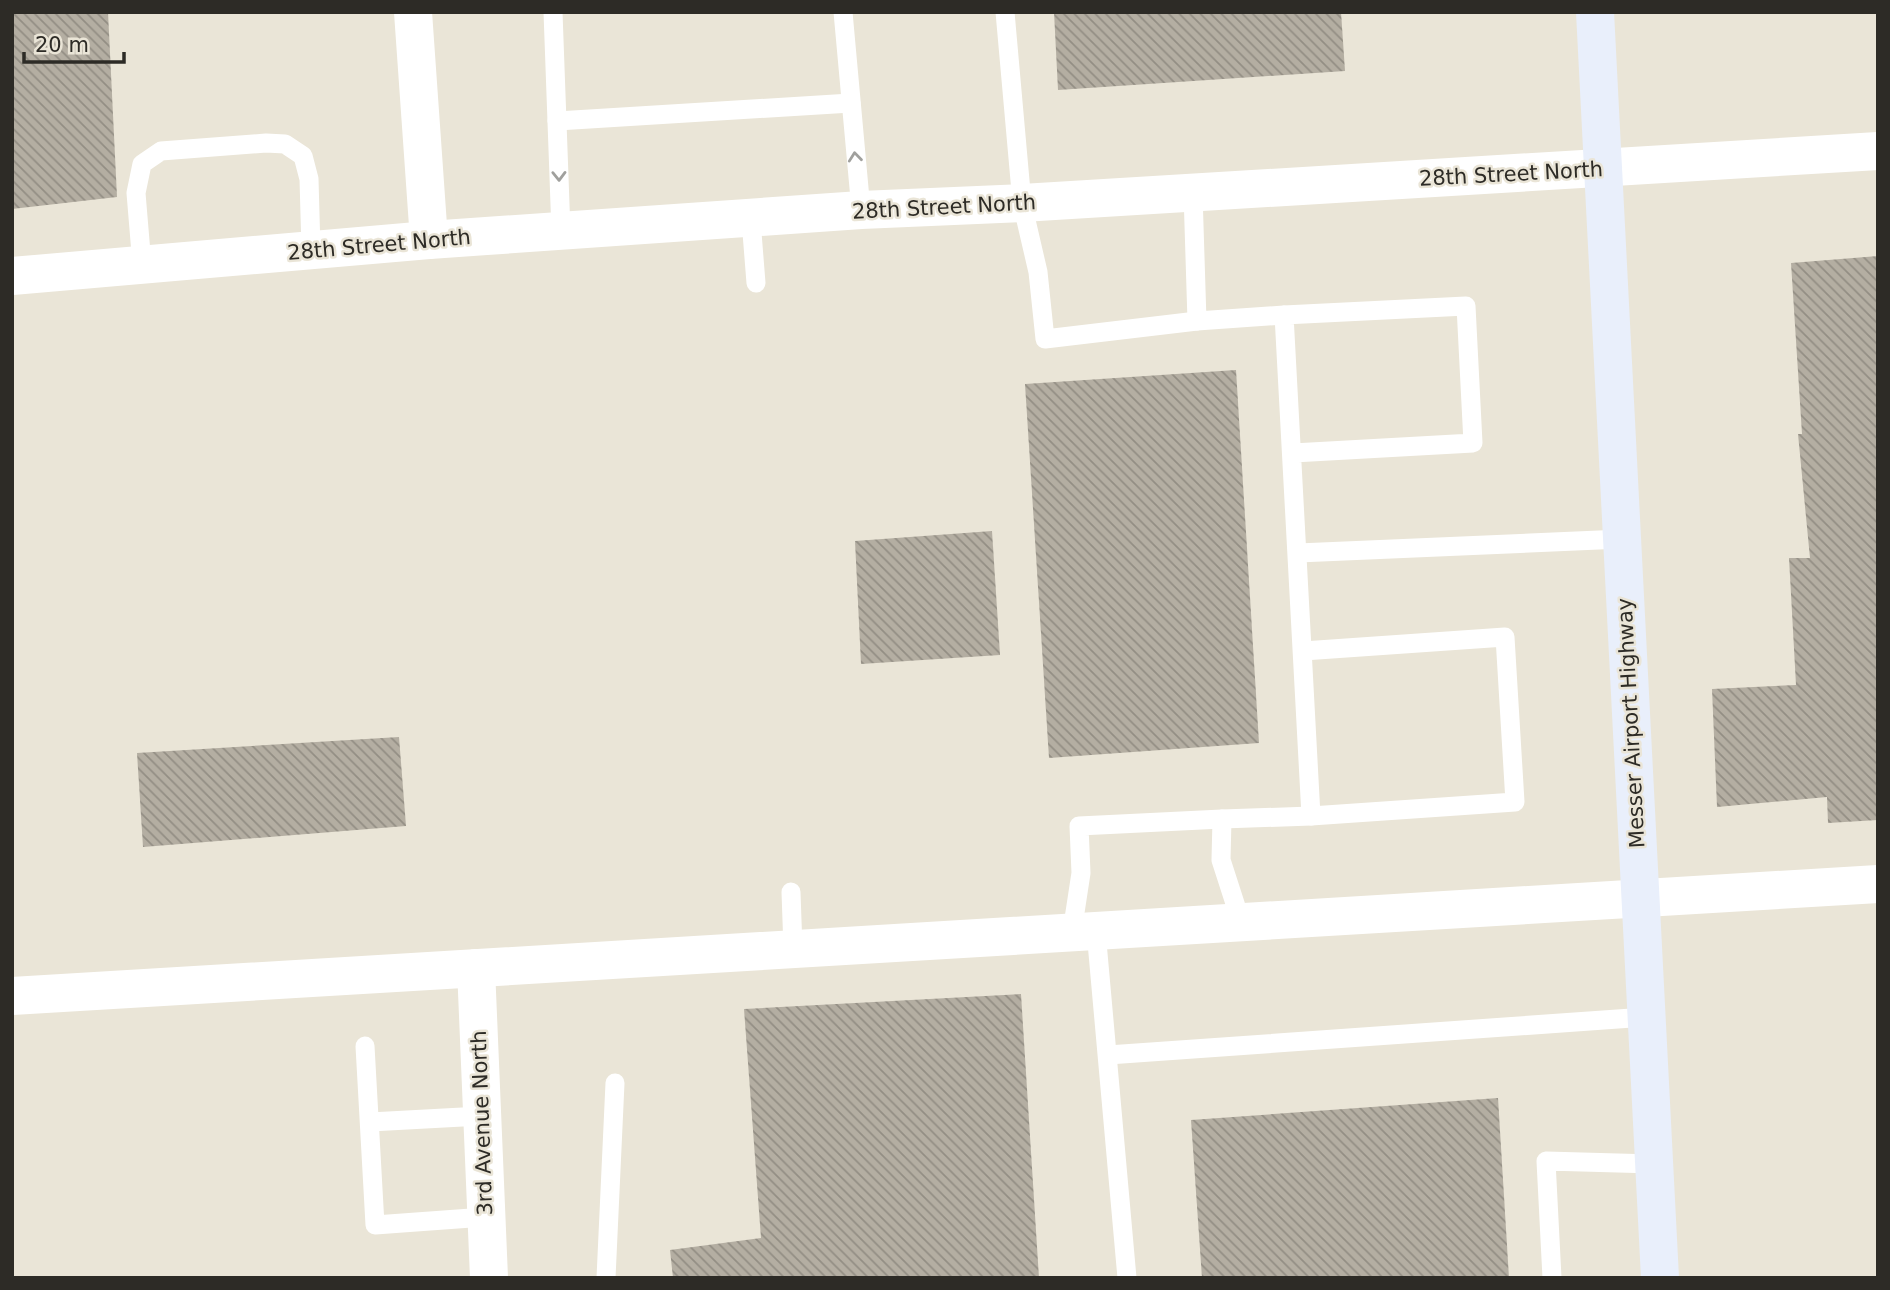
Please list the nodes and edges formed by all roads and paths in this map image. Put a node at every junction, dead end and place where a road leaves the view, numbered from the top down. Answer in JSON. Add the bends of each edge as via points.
{"nodes":[{"id":1,"x":413,"y":12,"type":"edge"},
{"id":2,"x":553,"y":12,"type":"edge"},
{"id":3,"x":843,"y":12,"type":"edge"},
{"id":4,"x":1004,"y":12,"type":"edge"},
{"id":5,"x":1595,"y":12,"type":"edge"},
{"id":6,"x":851,"y":103,"type":"junction"},
{"id":7,"x":557,"y":121,"type":"junction"},
{"id":8,"x":1878,"y":152,"type":"edge"},
{"id":9,"x":1602,"y":169,"type":"junction"},
{"id":10,"x":1193,"y":193,"type":"junction"},
{"id":11,"x":1022,"y":203,"type":"junction"},
{"id":12,"x":861,"y":210,"type":"junction"},
{"id":13,"x":751,"y":220,"type":"junction"},
{"id":14,"x":561,"y":232,"type":"junction"},
{"id":15,"x":429,"y":240,"type":"junction"},
{"id":16,"x":311,"y":250,"type":"junction"},
{"id":17,"x":142,"y":265,"type":"junction"},
{"id":18,"x":12,"y":276,"type":"edge"},
{"id":19,"x":755,"y":283,"type":"dead end"},
{"id":20,"x":1284,"y":315,"type":"junction"},
{"id":21,"x":1197,"y":321,"type":"junction"},
{"id":22,"x":1293,"y":453,"type":"junction"},
{"id":23,"x":1622,"y":539,"type":"junction"},
{"id":24,"x":1298,"y":553,"type":"junction"},
{"id":25,"x":1303,"y":651,"type":"junction"},
{"id":26,"x":1311,"y":816,"type":"junction"},
{"id":27,"x":1222,"y":819,"type":"junction"},
{"id":28,"x":1878,"y":884,"type":"edge"},
{"id":29,"x":791,"y":892,"type":"dead end"},
{"id":30,"x":1640,"y":898,"type":"junction"},
{"id":31,"x":1241,"y":922,"type":"junction"},
{"id":32,"x":1084,"y":932,"type":"junction"},
{"id":33,"x":793,"y":949,"type":"junction"},
{"id":34,"x":476,"y":968,"type":"junction"},
{"id":35,"x":12,"y":996,"type":"edge"},
{"id":36,"x":1646,"y":1017,"type":"junction"},
{"id":37,"x":365,"y":1046,"type":"dead end"},
{"id":38,"x":1108,"y":1055,"type":"junction"},
{"id":39,"x":615,"y":1083,"type":"dead end"},
{"id":40,"x":481,"y":1116,"type":"junction"},
{"id":41,"x":370,"y":1122,"type":"junction"},
{"id":42,"x":1654,"y":1164,"type":"junction"},
{"id":43,"x":485,"y":1217,"type":"junction"},
{"id":44,"x":489,"y":1278,"type":"edge"},
{"id":45,"x":606,"y":1278,"type":"edge"},
{"id":46,"x":1127,"y":1278,"type":"edge"},
{"id":47,"x":1552,"y":1278,"type":"edge"},
{"id":48,"x":1660,"y":1278,"type":"edge"}],
"edges":[{"from":1,"to":15,"type":"street"},
{"from":2,"to":7,"type":"lane"},
{"from":3,"to":6,"type":"lane"},
{"from":4,"to":11,"type":"lane"},
{"from":5,"to":9,"type":"main road","name":"Messer Airport Highway"},
{"from":6,"to":7,"type":"lane"},
{"from":12,"to":6,"type":"lane","one_way":true},
{"from":7,"to":14,"type":"lane","one_way":true},
{"from":8,"to":9,"type":"street","name":"28th Street North"},
{"from":9,"to":10,"type":"street","name":"28th Street North"},
{"from":9,"to":23,"type":"main road","name":"Messer Airport Highway"},
{"from":10,"to":11,"type":"street","name":"28th Street North"},
{"from":10,"to":21,"type":"lane"},
{"from":11,"to":12,"type":"street","name":"28th Street North"},
{"from":11,"to":21,"type":"lane","via":[[1038,272],[1045,339]]},
{"from":12,"to":13,"type":"street","name":"28th Street North"},
{"from":13,"to":14,"type":"street","name":"28th Street North"},
{"from":13,"to":19,"type":"lane"},
{"from":14,"to":15,"type":"street","name":"28th Street North"},
{"from":15,"to":16,"type":"street","name":"28th Street North"},
{"from":16,"to":17,"type":"street","name":"28th Street North"},
{"from":16,"to":17,"type":"lane","via":[[309,179],[303,156],[285,144],[161,151],[142,164],[136,193]]},
{"from":17,"to":18,"type":"street","name":"28th Street North"},
{"from":20,"to":21,"type":"lane"},
{"from":20,"to":22,"type":"lane"},
{"from":20,"to":22,"type":"lane","via":[[1466,306],[1473,443]]},
{"from":22,"to":24,"type":"lane"},
{"from":23,"to":24,"type":"lane"},
{"from":23,"to":30,"type":"main road","name":"Messer Airport Highway"},
{"from":24,"to":25,"type":"lane"},
{"from":25,"to":26,"type":"lane"},
{"from":25,"to":26,"type":"lane","via":[[1505,637],[1515,803]]},
{"from":26,"to":27,"type":"lane"},
{"from":27,"to":31,"type":"lane","via":[[1220,860]]},
{"from":27,"to":32,"type":"lane","via":[[1079,827]]},
{"from":28,"to":30,"type":"street"},
{"from":29,"to":33,"type":"lane"},
{"from":30,"to":31,"type":"street"},
{"from":30,"to":36,"type":"main road","name":"Messer Airport Highway"},
{"from":31,"to":32,"type":"street"},
{"from":32,"to":33,"type":"street"},
{"from":32,"to":38,"type":"lane"},
{"from":33,"to":34,"type":"street"},
{"from":34,"to":35,"type":"street"},
{"from":34,"to":40,"type":"street","name":"3rd Avenue North"},
{"from":36,"to":38,"type":"lane"},
{"from":36,"to":42,"type":"main road","name":"Messer Airport Highway"},
{"from":37,"to":41,"type":"lane"},
{"from":38,"to":46,"type":"lane"},
{"from":39,"to":45,"type":"lane"},
{"from":40,"to":41,"type":"lane"},
{"from":40,"to":43,"type":"street","name":"3rd Avenue North"},
{"from":41,"to":43,"type":"lane","via":[[375,1225]]},
{"from":42,"to":47,"type":"lane","via":[[1546,1161]]},
{"from":42,"to":48,"type":"main road","name":"Messer Airport Highway"},
{"from":43,"to":44,"type":"street","name":"3rd Avenue North"}]}
